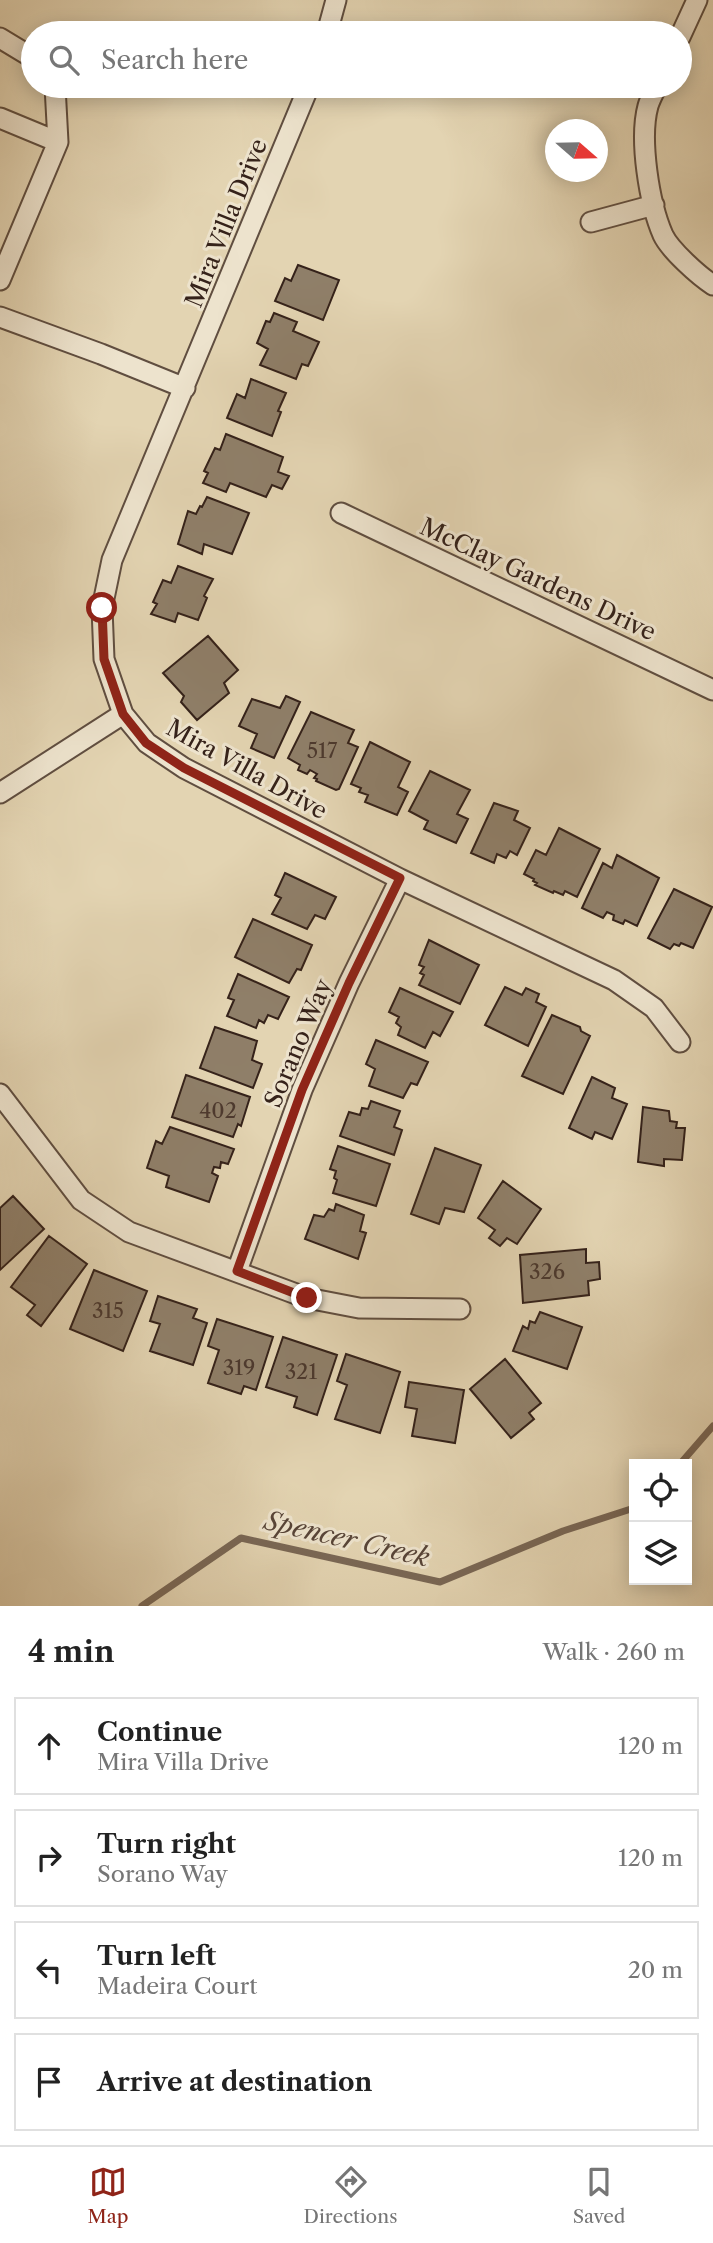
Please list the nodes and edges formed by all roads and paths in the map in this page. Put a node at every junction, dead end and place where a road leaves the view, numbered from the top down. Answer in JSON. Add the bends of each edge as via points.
{"nodes":[{"id":1,"x":336,"y":0,"type":"edge"},
{"id":2,"x":697,"y":0,"type":"edge"},
{"id":3,"x":330,"y":21,"type":"edge"},
{"id":4,"x":687,"y":21,"type":"edge"},
{"id":5,"x":0,"y":38,"type":"edge"},
{"id":6,"x":21,"y":51,"type":"edge"},
{"id":7,"x":56,"y":98,"type":"edge"},
{"id":8,"x":304,"y":98,"type":"edge"},
{"id":9,"x":652,"y":98,"type":"edge"},
{"id":10,"x":0,"y":118,"type":"edge"},
{"id":11,"x":58,"y":142,"type":"junction"},
{"id":12,"x":654,"y":205,"type":"junction"},
{"id":13,"x":591,"y":222,"type":"dead end"},
{"id":14,"x":0,"y":280,"type":"edge"},
{"id":15,"x":713,"y":285,"type":"edge"},
{"id":16,"x":0,"y":317,"type":"edge"},
{"id":17,"x":185,"y":388,"type":"junction"},
{"id":18,"x":341,"y":513,"type":"dead end"},
{"id":19,"x":713,"y":690,"type":"edge"},
{"id":20,"x":123,"y":714,"type":"junction"},
{"id":21,"x":0,"y":793,"type":"edge"},
{"id":22,"x":400,"y":878,"type":"junction"},
{"id":23,"x":680,"y":1042,"type":"dead end"},
{"id":24,"x":0,"y":1094,"type":"edge"},
{"id":25,"x":237,"y":1271,"type":"junction"},
{"id":26,"x":460,"y":1309,"type":"dead end"}],
"edges":[{"from":1,"to":3,"type":"street"},
{"from":2,"to":4,"type":"street"},
{"from":5,"to":6,"type":"street"},
{"from":7,"to":11,"type":"street"},
{"from":8,"to":17,"type":"street","name":"Mira Villa Drive"},
{"from":9,"to":12,"type":"street","via":[[643,146]]},
{"from":10,"to":11,"type":"street"},
{"from":11,"to":14,"type":"street"},
{"from":12,"to":13,"type":"street"},
{"from":12,"to":15,"type":"street","via":[[664,237]]},
{"from":16,"to":17,"type":"street"},
{"from":17,"to":20,"type":"street","name":"Mira Villa Drive","via":[[112,560],[102,608],[104,659]]},
{"from":18,"to":19,"type":"street","name":"McClay Gardens Drive"},
{"from":20,"to":21,"type":"street"},
{"from":20,"to":22,"type":"street","name":"Mira Villa Drive","via":[[146,743],[184,768]]},
{"from":22,"to":23,"type":"street","name":"Mira Villa Drive","via":[[614,980],[653,1008]]},
{"from":22,"to":25,"type":"street","name":"Sorano Way","via":[[302,1090]]},
{"from":24,"to":25,"type":"street","via":[[81,1200],[129,1232]]},
{"from":25,"to":26,"type":"street","via":[[333,1304]]}]}
